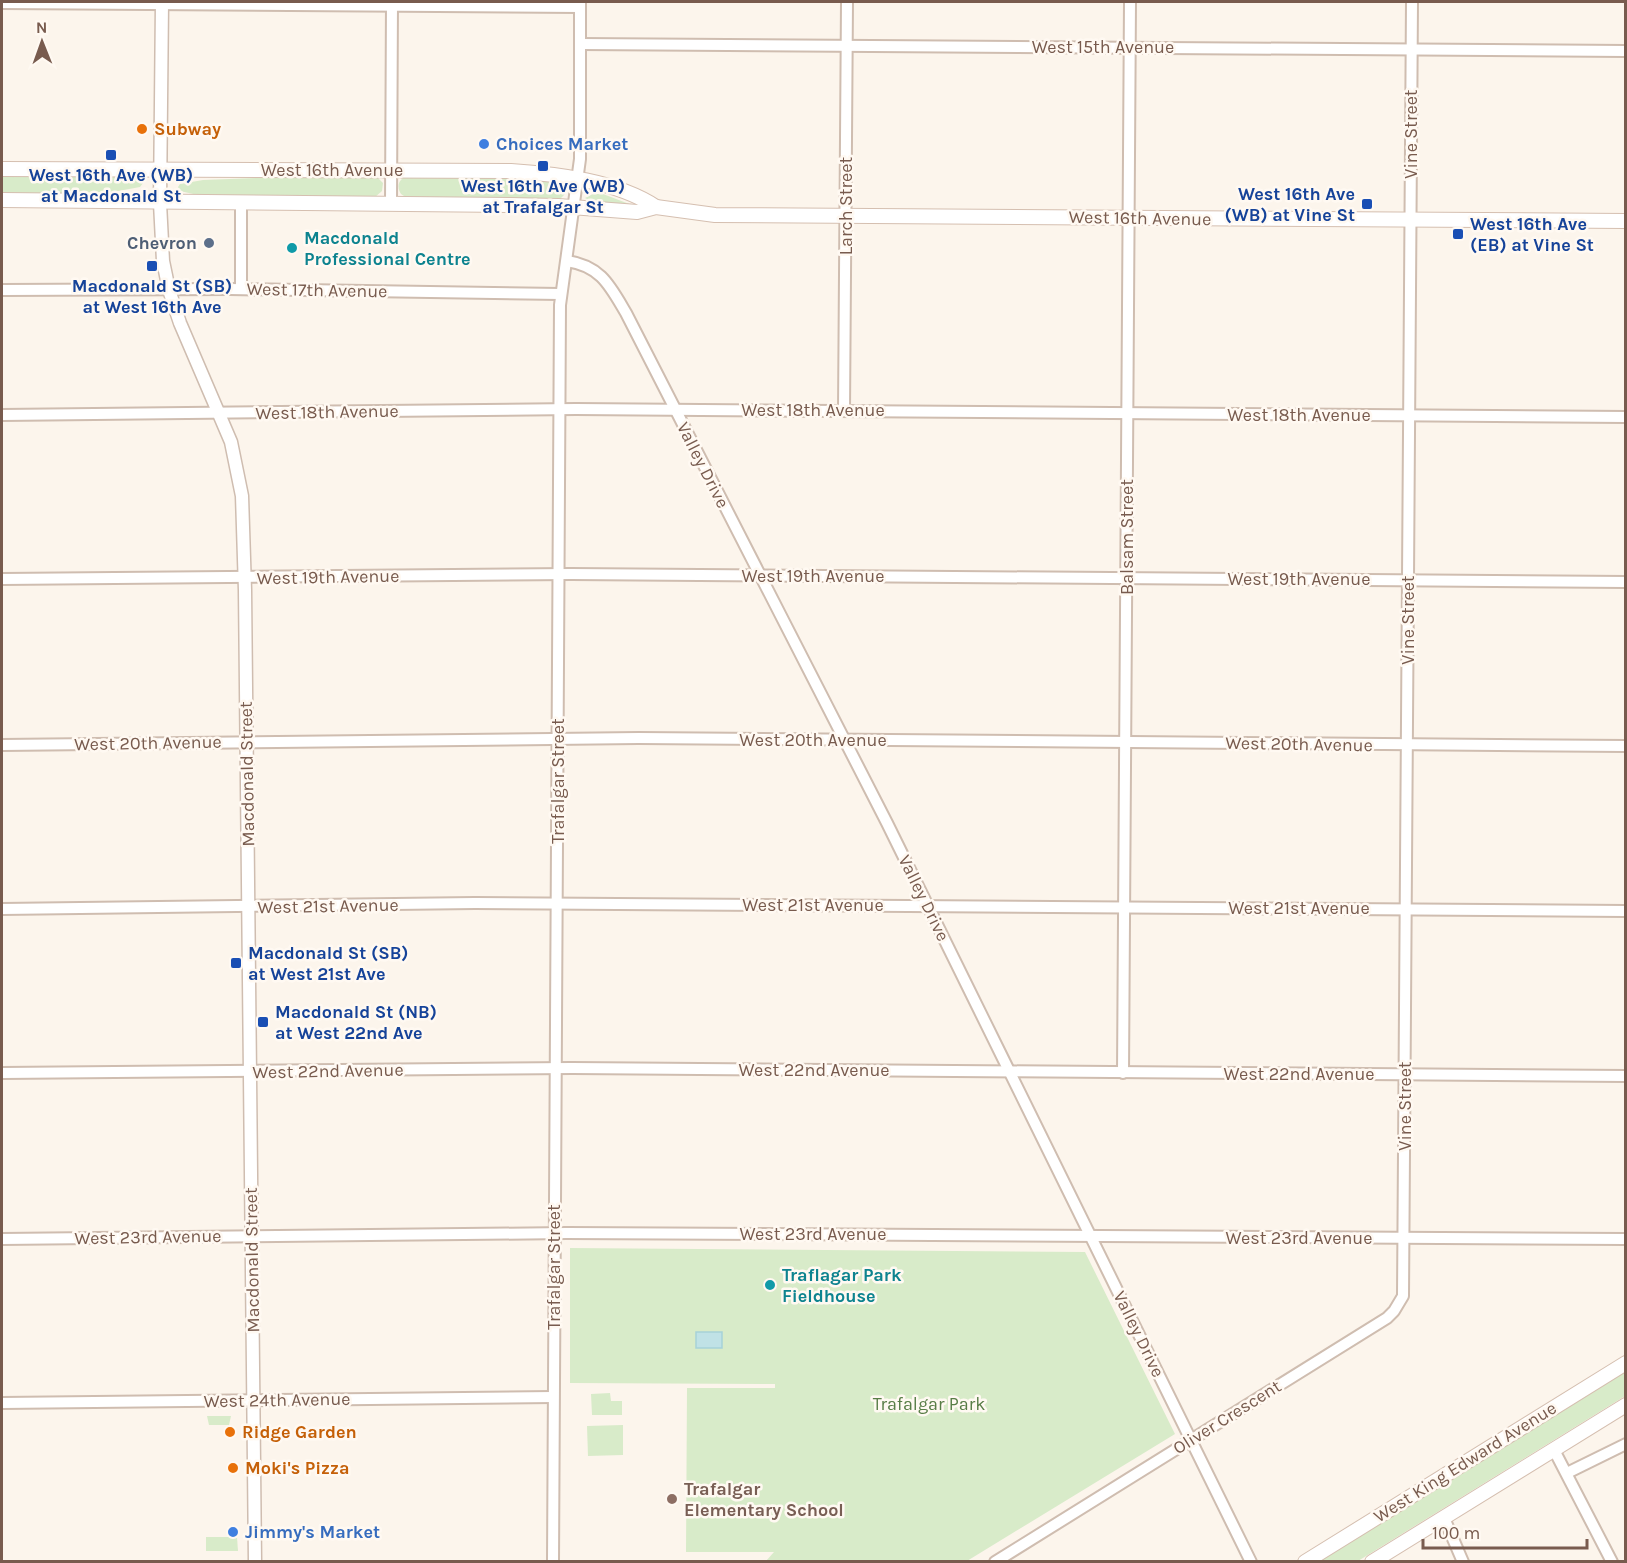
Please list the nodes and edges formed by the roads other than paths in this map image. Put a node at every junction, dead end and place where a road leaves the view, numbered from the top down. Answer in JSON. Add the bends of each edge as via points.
{"nodes":[{"id":1,"x":847,"y":2,"type":"edge"},
{"id":2,"x":1130,"y":2,"type":"edge"},
{"id":3,"x":1412,"y":2,"type":"edge"},
{"id":4,"x":2,"y":3,"type":"edge"},
{"id":5,"x":162,"y":3,"type":"edge"},
{"id":6,"x":392,"y":4,"type":"edge"},
{"id":7,"x":580,"y":4,"type":"edge"},
{"id":8,"x":580,"y":44,"type":"junction"},
{"id":9,"x":848,"y":45,"type":"junction"},
{"id":10,"x":1130,"y":47,"type":"junction"},
{"id":11,"x":1412,"y":50,"type":"junction"},
{"id":12,"x":1626,"y":51,"type":"edge"},
{"id":13,"x":2,"y":169,"type":"edge"},
{"id":14,"x":160,"y":169,"type":"junction"},
{"id":15,"x":391,"y":170,"type":"junction"},
{"id":16,"x":577,"y":180,"type":"junction"},
{"id":17,"x":2,"y":200,"type":"edge"},
{"id":18,"x":160,"y":203,"type":"junction"},
{"id":19,"x":241,"y":203,"type":"junction"},
{"id":20,"x":391,"y":203,"type":"junction"},
{"id":21,"x":574,"y":207,"type":"junction"},
{"id":22,"x":656,"y":207,"type":"junction"},
{"id":23,"x":846,"y":216,"type":"junction"},
{"id":24,"x":1128,"y":218,"type":"junction"},
{"id":25,"x":1411,"y":220,"type":"junction"},
{"id":26,"x":1626,"y":221,"type":"edge"},
{"id":27,"x":567,"y":261,"type":"junction"},
{"id":28,"x":241,"y":289,"type":"junction"},
{"id":29,"x":2,"y":290,"type":"edge"},
{"id":30,"x":169,"y":290,"type":"junction"},
{"id":31,"x":560,"y":294,"type":"junction"},
{"id":32,"x":560,"y":409,"type":"junction"},
{"id":33,"x":674,"y":409,"type":"junction"},
{"id":34,"x":844,"y":411,"type":"junction"},
{"id":35,"x":220,"y":413,"type":"junction"},
{"id":36,"x":1128,"y":414,"type":"junction"},
{"id":37,"x":2,"y":415,"type":"edge"},
{"id":38,"x":1410,"y":416,"type":"junction"},
{"id":39,"x":1626,"y":417,"type":"edge"},
{"id":40,"x":559,"y":574,"type":"junction"},
{"id":41,"x":760,"y":576,"type":"junction"},
{"id":42,"x":245,"y":578,"type":"junction"},
{"id":43,"x":1126,"y":578,"type":"junction"},
{"id":44,"x":2,"y":579,"type":"edge"},
{"id":45,"x":1408,"y":580,"type":"junction"},
{"id":46,"x":1626,"y":582,"type":"edge"},
{"id":47,"x":558,"y":739,"type":"junction"},
{"id":48,"x":843,"y":740,"type":"junction"},
{"id":49,"x":247,"y":742,"type":"junction"},
{"id":50,"x":1126,"y":742,"type":"junction"},
{"id":51,"x":2,"y":745,"type":"edge"},
{"id":52,"x":1407,"y":745,"type":"junction"},
{"id":53,"x":1626,"y":746,"type":"edge"},
{"id":54,"x":558,"y":903,"type":"junction"},
{"id":55,"x":928,"y":906,"type":"junction"},
{"id":56,"x":248,"y":907,"type":"junction"},
{"id":57,"x":1125,"y":907,"type":"junction"},
{"id":58,"x":2,"y":909,"type":"edge"},
{"id":59,"x":1406,"y":909,"type":"junction"},
{"id":60,"x":1626,"y":911,"type":"edge"},
{"id":61,"x":555,"y":1069,"type":"junction"},
{"id":62,"x":250,"y":1072,"type":"junction"},
{"id":63,"x":1009,"y":1072,"type":"junction"},
{"id":64,"x":2,"y":1073,"type":"edge"},
{"id":65,"x":1123,"y":1073,"type":"junction"},
{"id":66,"x":1405,"y":1075,"type":"junction"},
{"id":67,"x":1626,"y":1076,"type":"edge"},
{"id":68,"x":554,"y":1233,"type":"junction"},
{"id":69,"x":252,"y":1236,"type":"junction"},
{"id":70,"x":1090,"y":1236,"type":"junction"},
{"id":71,"x":1404,"y":1238,"type":"junction"},
{"id":72,"x":2,"y":1239,"type":"edge"},
{"id":73,"x":1626,"y":1239,"type":"edge"},
{"id":74,"x":1626,"y":1363,"type":"edge"},
{"id":75,"x":553,"y":1397,"type":"junction"},
{"id":76,"x":254,"y":1401,"type":"junction"},
{"id":77,"x":2,"y":1403,"type":"edge"},
{"id":78,"x":1626,"y":1405,"type":"edge"},
{"id":79,"x":1191,"y":1439,"type":"junction"},
{"id":80,"x":1626,"y":1444,"type":"edge"},
{"id":81,"x":1554,"y":1450,"type":"junction"},
{"id":82,"x":1567,"y":1473,"type":"junction"},
{"id":83,"x":1444,"y":1518,"type":"junction"},
{"id":84,"x":255,"y":1562,"type":"edge"},
{"id":85,"x":553,"y":1562,"type":"edge"},
{"id":86,"x":995,"y":1562,"type":"edge"},
{"id":87,"x":1251,"y":1562,"type":"edge"},
{"id":88,"x":1305,"y":1562,"type":"edge"},
{"id":89,"x":1372,"y":1562,"type":"edge"},
{"id":90,"x":1463,"y":1562,"type":"edge"},
{"id":91,"x":1612,"y":1562,"type":"edge"}],
"edges":[{"from":1,"to":9,"type":"street","name":"Larch Street"},
{"from":2,"to":10,"type":"street","name":"Balsam Street"},
{"from":3,"to":11,"type":"street","name":"Vine Street"},
{"from":4,"to":5,"type":"street"},
{"from":5,"to":6,"type":"street"},
{"from":5,"to":14,"type":"street","name":"Macdonald Street"},
{"from":6,"to":7,"type":"street"},
{"from":6,"to":15,"type":"street"},
{"from":7,"to":8,"type":"street","name":"Trafalgar Street"},
{"from":8,"to":9,"type":"street","name":"West 15th Avenue"},
{"from":8,"to":16,"type":"street","name":"Trafalgar Street"},
{"from":9,"to":10,"type":"street","name":"West 15th Avenue"},
{"from":9,"to":23,"type":"street","name":"Larch Street"},
{"from":10,"to":11,"type":"street","name":"West 15th Avenue"},
{"from":10,"to":24,"type":"street","name":"Balsam Street"},
{"from":11,"to":12,"type":"street","name":"West 15th Avenue"},
{"from":11,"to":25,"type":"street","name":"Vine Street"},
{"from":13,"to":14,"type":"main road","name":"West 16th Avenue"},
{"from":14,"to":15,"type":"main road","name":"West 16th Avenue"},
{"from":14,"to":18,"type":"street","name":"Macdonald Street"},
{"from":15,"to":16,"type":"main road","name":"West 16th Avenue","via":[[511,171]]},
{"from":15,"to":20,"type":"street"},
{"from":16,"to":21,"type":"street","name":"Trafalgar Street"},
{"from":16,"to":22,"type":"main road","name":"West 16th Avenue","via":[[640,197]]},
{"from":17,"to":18,"type":"main road","name":"West 16th Avenue"},
{"from":18,"to":19,"type":"main road","name":"West 16th Avenue"},
{"from":18,"to":30,"type":"street","name":"Macdonald Street"},
{"from":19,"to":20,"type":"main road","name":"West 16th Avenue"},
{"from":19,"to":28,"type":"street"},
{"from":20,"to":21,"type":"main road","name":"West 16th Avenue"},
{"from":21,"to":22,"type":"main road","name":"West 16th Avenue","via":[[637,212]]},
{"from":21,"to":27,"type":"street","name":"Trafalgar Street"},
{"from":22,"to":23,"type":"main road","name":"West 16th Avenue","via":[[715,215]]},
{"from":23,"to":24,"type":"main road","name":"West 16th Avenue"},
{"from":23,"to":34,"type":"street","name":"Larch Street"},
{"from":24,"to":25,"type":"main road","name":"West 16th Avenue"},
{"from":24,"to":36,"type":"street","name":"Balsam Street"},
{"from":25,"to":26,"type":"main road","name":"West 16th Avenue"},
{"from":25,"to":38,"type":"street","name":"Vine Street"},
{"from":27,"to":31,"type":"street","name":"Trafalgar Street"},
{"from":27,"to":33,"type":"street","name":"Valley Drive","via":[[584,264],[607,282]]},
{"from":28,"to":30,"type":"street","name":"West 17th Avenue"},
{"from":28,"to":31,"type":"street","name":"West 17th Avenue"},
{"from":29,"to":30,"type":"street","name":"West 17th Avenue"},
{"from":30,"to":35,"type":"street","name":"Macdonald Street"},
{"from":31,"to":32,"type":"street","name":"Trafalgar Street"},
{"from":32,"to":33,"type":"street","name":"West 18th Avenue"},
{"from":32,"to":35,"type":"street","name":"West 18th Avenue"},
{"from":32,"to":40,"type":"street","name":"Trafalgar Street"},
{"from":33,"to":34,"type":"street","name":"West 18th Avenue"},
{"from":33,"to":41,"type":"street","name":"Valley Drive"},
{"from":34,"to":36,"type":"street","name":"West 18th Avenue"},
{"from":35,"to":37,"type":"street","name":"West 18th Avenue"},
{"from":35,"to":42,"type":"street","name":"Macdonald Street","via":[[231,441],[242,496]]},
{"from":36,"to":38,"type":"street","name":"West 18th Avenue"},
{"from":36,"to":43,"type":"street","name":"Balsam Street"},
{"from":38,"to":39,"type":"street","name":"West 18th Avenue"},
{"from":38,"to":45,"type":"street","name":"Vine Street"},
{"from":40,"to":41,"type":"street","name":"West 19th Avenue"},
{"from":40,"to":42,"type":"street","name":"West 19th Avenue"},
{"from":40,"to":47,"type":"street","name":"Trafalgar Street"},
{"from":41,"to":43,"type":"street","name":"West 19th Avenue"},
{"from":41,"to":48,"type":"street","name":"Valley Drive"},
{"from":42,"to":44,"type":"street","name":"West 19th Avenue"},
{"from":42,"to":49,"type":"street","name":"Macdonald Street"},
{"from":43,"to":45,"type":"street","name":"West 19th Avenue"},
{"from":43,"to":50,"type":"street","name":"Balsam Street"},
{"from":45,"to":46,"type":"street","name":"West 19th Avenue"},
{"from":45,"to":52,"type":"street","name":"Vine Street"},
{"from":47,"to":48,"type":"street","name":"West 20th Avenue"},
{"from":47,"to":49,"type":"street","name":"West 20th Avenue"},
{"from":47,"to":54,"type":"street","name":"Trafalgar Street"},
{"from":48,"to":50,"type":"street","name":"West 20th Avenue"},
{"from":48,"to":55,"type":"street","name":"Valley Drive"},
{"from":49,"to":51,"type":"street","name":"West 20th Avenue"},
{"from":49,"to":56,"type":"street","name":"Macdonald Street"},
{"from":50,"to":52,"type":"street","name":"West 20th Avenue"},
{"from":50,"to":57,"type":"street","name":"Balsam Street"},
{"from":52,"to":53,"type":"street","name":"West 20th Avenue"},
{"from":52,"to":59,"type":"street","name":"Vine Street"},
{"from":54,"to":55,"type":"street","name":"West 21st Avenue"},
{"from":54,"to":56,"type":"street","name":"West 21st Avenue"},
{"from":54,"to":61,"type":"street","name":"Trafalgar Street"},
{"from":55,"to":57,"type":"street","name":"West 21st Avenue"},
{"from":55,"to":63,"type":"street","name":"Valley Drive"},
{"from":56,"to":58,"type":"street","name":"West 21st Avenue"},
{"from":56,"to":62,"type":"street","name":"Macdonald Street"},
{"from":57,"to":59,"type":"street","name":"West 21st Avenue"},
{"from":57,"to":65,"type":"street","name":"Balsam Street"},
{"from":59,"to":60,"type":"street","name":"West 21st Avenue"},
{"from":59,"to":66,"type":"street","name":"Vine Street"},
{"from":61,"to":62,"type":"street","name":"West 22nd Avenue"},
{"from":61,"to":63,"type":"street","name":"West 22nd Avenue"},
{"from":61,"to":68,"type":"street","name":"Trafalgar Street"},
{"from":62,"to":64,"type":"street","name":"West 22nd Avenue"},
{"from":62,"to":69,"type":"street","name":"Macdonald Street"},
{"from":63,"to":65,"type":"street","name":"West 22nd Avenue"},
{"from":63,"to":70,"type":"street","name":"Valley Drive"},
{"from":65,"to":66,"type":"street","name":"West 22nd Avenue"},
{"from":66,"to":67,"type":"street","name":"West 22nd Avenue"},
{"from":66,"to":71,"type":"street","name":"Vine Street"},
{"from":68,"to":69,"type":"street","name":"West 23rd Avenue"},
{"from":68,"to":70,"type":"street","name":"West 23rd Avenue"},
{"from":68,"to":75,"type":"street","name":"Trafalgar Street"},
{"from":69,"to":72,"type":"street","name":"West 23rd Avenue"},
{"from":69,"to":76,"type":"street","name":"Macdonald Street"},
{"from":70,"to":71,"type":"street","name":"West 23rd Avenue"},
{"from":70,"to":79,"type":"street","name":"Valley Drive"},
{"from":71,"to":73,"type":"street","name":"West 23rd Avenue"},
{"from":71,"to":79,"type":"street","name":"Oliver Crescent","via":[[1403,1296],[1387,1318]]},
{"from":74,"to":88,"type":"main road","name":"West King Edward Avenue"},
{"from":75,"to":76,"type":"street","name":"West 24th Avenue"},
{"from":75,"to":85,"type":"street","name":"Trafalgar Street"},
{"from":76,"to":77,"type":"street","name":"West 24th Avenue"},
{"from":76,"to":84,"type":"street","name":"Macdonald Street"},
{"from":78,"to":81,"type":"main road","name":"West King Edward Avenue"},
{"from":79,"to":86,"type":"street","name":"Oliver Crescent"},
{"from":79,"to":87,"type":"street","name":"Valley Drive"},
{"from":80,"to":82,"type":"street"},
{"from":81,"to":82,"type":"street"},
{"from":81,"to":83,"type":"main road","name":"West King Edward Avenue"},
{"from":82,"to":91,"type":"street"},
{"from":83,"to":89,"type":"main road","name":"West King Edward Avenue"},
{"from":83,"to":90,"type":"street"}]}
